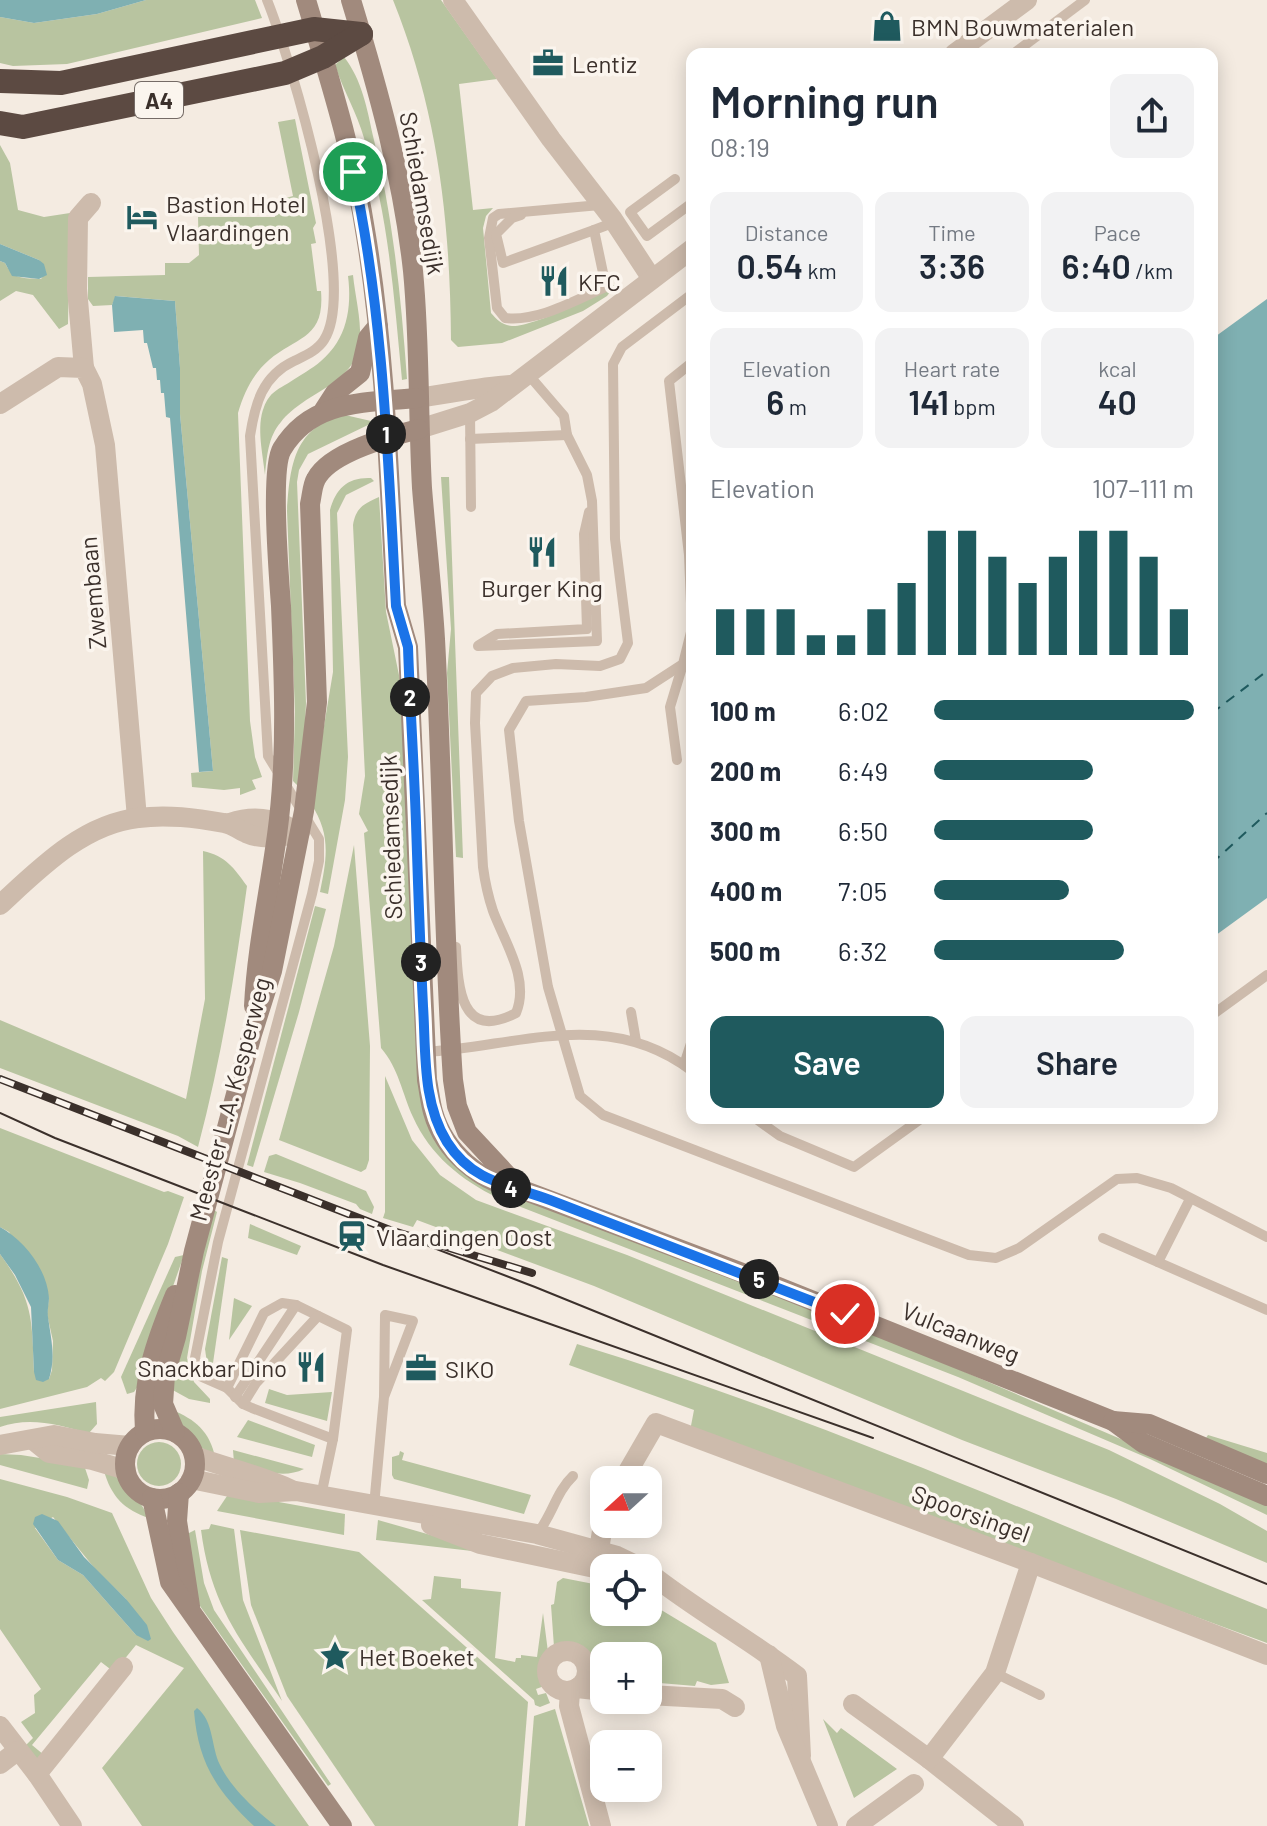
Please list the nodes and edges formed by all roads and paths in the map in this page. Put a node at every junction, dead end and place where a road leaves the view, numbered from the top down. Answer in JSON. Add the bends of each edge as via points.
{"nodes":[{"id":1,"x":267,"y":0,"type":"edge"},
{"id":2,"x":306,"y":0,"type":"edge"},
{"id":3,"x":351,"y":0,"type":"edge"},
{"id":4,"x":453,"y":0,"type":"edge"},
{"id":5,"x":1027,"y":0,"type":"edge"},
{"id":6,"x":1085,"y":0,"type":"edge"},
{"id":7,"x":314,"y":29,"type":"junction"},
{"id":8,"x":361,"y":34,"type":"junction"},
{"id":9,"x":281,"y":36,"type":"junction"},
{"id":10,"x":962,"y":48,"type":"edge"},
{"id":11,"x":1021,"y":48,"type":"edge"},
{"id":12,"x":323,"y":57,"type":"junction"},
{"id":13,"x":291,"y":71,"type":"junction"},
{"id":14,"x":0,"y":81,"type":"edge"},
{"id":15,"x":0,"y":123,"type":"edge"},
{"id":16,"x":675,"y":179,"type":"dead end"},
{"id":17,"x":91,"y":203,"type":"dead end"},
{"id":18,"x":602,"y":205,"type":"junction"},
{"id":19,"x":686,"y":207,"type":"edge"},
{"id":20,"x":538,"y":209,"type":"junction"},
{"id":21,"x":615,"y":222,"type":"junction"},
{"id":22,"x":594,"y":230,"type":"junction"},
{"id":23,"x":686,"y":254,"type":"edge"},
{"id":24,"x":652,"y":279,"type":"junction"},
{"id":25,"x":686,"y":299,"type":"edge"},
{"id":26,"x":379,"y":325,"type":"junction"},
{"id":27,"x":686,"y":367,"type":"edge"},
{"id":28,"x":84,"y":368,"type":"junction"},
{"id":29,"x":527,"y":373,"type":"junction"},
{"id":30,"x":510,"y":385,"type":"junction"},
{"id":31,"x":417,"y":398,"type":"junction"},
{"id":32,"x":383,"y":402,"type":"junction"},
{"id":33,"x":0,"y":404,"type":"edge"},
{"id":34,"x":324,"y":410,"type":"junction"},
{"id":35,"x":470,"y":413,"type":"junction"},
{"id":36,"x":419,"y":429,"type":"junction"},
{"id":37,"x":567,"y":435,"type":"junction"},
{"id":38,"x":386,"y":437,"type":"junction"},
{"id":39,"x":470,"y":439,"type":"junction"},
{"id":40,"x":686,"y":464,"type":"edge"},
{"id":41,"x":680,"y":469,"type":"junction"},
{"id":42,"x":592,"y":501,"type":"junction"},
{"id":43,"x":471,"y":507,"type":"dead end"},
{"id":44,"x":686,"y":520,"type":"edge"},
{"id":45,"x":686,"y":661,"type":"edge"},
{"id":46,"x":686,"y":665,"type":"edge"},
{"id":47,"x":677,"y":760,"type":"dead end"},
{"id":48,"x":283,"y":782,"type":"junction"},
{"id":49,"x":304,"y":811,"type":"junction"},
{"id":50,"x":137,"y":818,"type":"junction"},
{"id":51,"x":277,"y":830,"type":"junction"},
{"id":52,"x":300,"y":832,"type":"junction"},
{"id":53,"x":0,"y":905,"type":"edge"},
{"id":54,"x":445,"y":908,"type":"junction"},
{"id":55,"x":1267,"y":975,"type":"edge"},
{"id":56,"x":1218,"y":1011,"type":"edge"},
{"id":57,"x":631,"y":1012,"type":"dead end"},
{"id":58,"x":252,"y":1034,"type":"junction"},
{"id":59,"x":561,"y":1034,"type":"junction"},
{"id":60,"x":636,"y":1041,"type":"junction"},
{"id":61,"x":451,"y":1051,"type":"junction"},
{"id":62,"x":426,"y":1052,"type":"junction"},
{"id":63,"x":686,"y":1067,"type":"edge"},
{"id":64,"x":763,"y":1124,"type":"edge"},
{"id":65,"x":914,"y":1124,"type":"edge"},
{"id":66,"x":520,"y":1189,"type":"junction"},
{"id":67,"x":1190,"y":1199,"type":"junction"},
{"id":68,"x":1267,"y":1237,"type":"edge"},
{"id":69,"x":1103,"y":1238,"type":"dead end"},
{"id":70,"x":194,"y":1251,"type":"junction"},
{"id":71,"x":1158,"y":1262,"type":"junction"},
{"id":72,"x":296,"y":1305,"type":"junction"},
{"id":73,"x":1267,"y":1310,"type":"edge"},
{"id":74,"x":318,"y":1316,"type":"junction"},
{"id":75,"x":235,"y":1396,"type":"junction"},
{"id":76,"x":384,"y":1397,"type":"junction"},
{"id":77,"x":1113,"y":1421,"type":"junction"},
{"id":78,"x":175,"y":1432,"type":"junction"},
{"id":79,"x":137,"y":1439,"type":"junction"},
{"id":80,"x":333,"y":1439,"type":"junction"},
{"id":81,"x":33,"y":1440,"type":"junction"},
{"id":82,"x":0,"y":1445,"type":"edge"},
{"id":83,"x":194,"y":1456,"type":"junction"},
{"id":84,"x":631,"y":1466,"type":"edge"},
{"id":85,"x":126,"y":1470,"type":"junction"},
{"id":86,"x":1267,"y":1474,"type":"edge"},
{"id":87,"x":573,"y":1476,"type":"dead end"},
{"id":88,"x":185,"y":1486,"type":"junction"},
{"id":89,"x":296,"y":1491,"type":"junction"},
{"id":90,"x":321,"y":1496,"type":"junction"},
{"id":91,"x":1267,"y":1496,"type":"edge"},
{"id":92,"x":152,"y":1498,"type":"junction"},
{"id":93,"x":380,"y":1507,"type":"junction"},
{"id":94,"x":537,"y":1534,"type":"junction"},
{"id":95,"x":525,"y":1552,"type":"junction"},
{"id":96,"x":590,"y":1558,"type":"edge"},
{"id":97,"x":590,"y":1562,"type":"edge"},
{"id":98,"x":1031,"y":1563,"type":"junction"},
{"id":99,"x":662,"y":1583,"type":"edge"},
{"id":100,"x":662,"y":1589,"type":"edge"},
{"id":101,"x":675,"y":1593,"type":"junction"},
{"id":102,"x":190,"y":1610,"type":"junction"},
{"id":103,"x":1267,"y":1655,"type":"edge"},
{"id":104,"x":123,"y":1667,"type":"dead end"},
{"id":105,"x":995,"y":1673,"type":"junction"},
{"id":106,"x":590,"y":1691,"type":"edge"},
{"id":107,"x":1040,"y":1695,"type":"dead end"},
{"id":108,"x":662,"y":1696,"type":"edge"},
{"id":109,"x":853,"y":1704,"type":"dead end"},
{"id":110,"x":735,"y":1707,"type":"dead end"},
{"id":111,"x":0,"y":1726,"type":"edge"},
{"id":112,"x":17,"y":1751,"type":"junction"},
{"id":113,"x":929,"y":1759,"type":"junction"},
{"id":114,"x":0,"y":1764,"type":"edge"},
{"id":115,"x":37,"y":1774,"type":"junction"},
{"id":116,"x":914,"y":1784,"type":"dead end"},
{"id":117,"x":72,"y":1826,"type":"edge"},
{"id":118,"x":342,"y":1826,"type":"edge"},
{"id":119,"x":601,"y":1826,"type":"edge"},
{"id":120,"x":828,"y":1826,"type":"edge"},
{"id":121,"x":856,"y":1826,"type":"edge"},
{"id":122,"x":1014,"y":1826,"type":"edge"}],
"edges":[{"from":1,"to":9,"type":"lane"},
{"from":2,"to":7,"type":"main road","name":"Schiedamsedijk"},
{"from":3,"to":8,"type":"main road","name":"Schiedamsedijk"},
{"from":4,"to":18,"type":"street"},
{"from":5,"to":10,"type":"street"},
{"from":6,"to":11,"type":"lane"},
{"from":7,"to":8,"type":"highway"},
{"from":7,"to":9,"type":"highway","number":"A4"},
{"from":7,"to":12,"type":"main road","name":"Schiedamsedijk"},
{"from":8,"to":12,"type":"highway"},
{"from":8,"to":31,"type":"main road","name":"Schiedamsedijk","via":[[403,210],[419,349]]},
{"from":9,"to":13,"type":"lane"},
{"from":9,"to":14,"type":"highway","number":"A4","via":[[61,83]]},
{"from":12,"to":13,"type":"highway","number":"A4"},
{"from":12,"to":26,"type":"main road","name":"Schiedamsedijk","via":[[366,233]]},
{"from":13,"to":15,"type":"highway","number":"A4","via":[[23,127]]},
{"from":13,"to":48,"type":"lane","name":"Meester L.A. Kesperweg","via":[[329,238],[334,289],[333,315],[324,340],[273,374],[254,405],[250,436],[265,726],[268,756]]},
{"from":16,"to":19,"type":"lane","via":[[630,212],[647,236]]},
{"from":17,"to":28,"type":"street","name":"Zwembaan","via":[[78,218]]},
{"from":18,"to":20,"type":"lane"},
{"from":18,"to":21,"type":"street"},
{"from":20,"to":22,"type":"lane","via":[[512,218],[496,234],[503,263]]},
{"from":20,"to":22,"type":"lane","via":[[493,218],[489,238],[497,308],[505,318],[544,313],[606,287]]},
{"from":21,"to":22,"type":"lane"},
{"from":21,"to":24,"type":"street"},
{"from":23,"to":24,"type":"street"},
{"from":24,"to":29,"type":"street"},
{"from":25,"to":54,"type":"lane","via":[[622,347],[613,364],[615,539],[628,643],[620,659],[600,666],[513,668],[492,676],[476,693],[483,867],[493,911],[519,976],[522,999],[516,1013],[484,1022],[462,1001],[455,937]]},
{"from":26,"to":32,"type":"main road","name":"Schiedamsedijk"},
{"from":26,"to":34,"type":"main road","via":[[368,338],[360,373]]},
{"from":27,"to":41,"type":"lane","via":[[669,381]]},
{"from":28,"to":33,"type":"street","via":[[58,367]]},
{"from":28,"to":50,"type":"street","name":"Zwembaan","via":[[105,445]]},
{"from":29,"to":30,"type":"street"},
{"from":29,"to":37,"type":"lane","via":[[564,416]]},
{"from":30,"to":31,"type":"street"},
{"from":30,"to":35,"type":"street"},
{"from":31,"to":32,"type":"main road","name":"Meester L.A. Kesperweg"},
{"from":31,"to":36,"type":"main road","name":"Schiedamsedijk"},
{"from":32,"to":34,"type":"main road","name":"Meester L.A. Kesperweg"},
{"from":32,"to":38,"type":"main road","name":"Schiedamsedijk"},
{"from":34,"to":48,"type":"main road","name":"Meester L.A. Kesperweg","via":[[294,431],[279,453]]},
{"from":35,"to":36,"type":"street"},
{"from":35,"to":39,"type":"lane"},
{"from":36,"to":38,"type":"main road","name":"Meester L.A. Kesperweg"},
{"from":36,"to":54,"type":"main road","name":"Schiedamsedijk","via":[[435,638]]},
{"from":37,"to":39,"type":"lane"},
{"from":37,"to":42,"type":"lane","via":[[587,475]]},
{"from":38,"to":49,"type":"main road","name":"Meester L.A. Kesperweg","via":[[327,465],[314,480],[310,504],[317,702]]},
{"from":38,"to":62,"type":"main road","name":"Schiedamsedijk","via":[[396,606],[408,647]]},
{"from":39,"to":43,"type":"lane"},
{"from":40,"to":41,"type":"lane"},
{"from":41,"to":44,"type":"lane"},
{"from":42,"to":42,"type":"lane","via":[[597,641],[478,646],[497,634],[587,629],[584,534]]},
{"from":45,"to":59,"type":"lane","via":[[646,688],[526,701],[509,730],[519,821]]},
{"from":46,"to":47,"type":"lane","via":[[670,707]]},
{"from":48,"to":49,"type":"lane","name":"Meester L.A. Kesperweg"},
{"from":48,"to":51,"type":"main road","name":"Meester L.A. Kesperweg"},
{"from":49,"to":52,"type":"main road","name":"Meester L.A. Kesperweg"},
{"from":49,"to":75,"type":"lane","name":"Meester L.A. Kesperweg","via":[[319,839],[317,872],[218,1242],[195,1358],[202,1377]]},
{"from":50,"to":51,"type":"street","via":[[230,823],[247,817]]},
{"from":50,"to":53,"type":"street","via":[[80,839]]},
{"from":51,"to":52,"type":"street"},
{"from":51,"to":58,"type":"main road","name":"Meester L.A. Kesperweg"},
{"from":52,"to":58,"type":"main road","name":"Meester L.A. Kesperweg","via":[[272,971]]},
{"from":54,"to":61,"type":"main road","name":"Schiedamsedijk"},
{"from":55,"to":56,"type":"lane"},
{"from":57,"to":60,"type":"lane"},
{"from":58,"to":70,"type":"main road","name":"Meester L.A. Kesperweg"},
{"from":59,"to":60,"type":"lane"},
{"from":59,"to":61,"type":"lane"},
{"from":59,"to":67,"type":"lane","via":[[580,1096],[603,1115],[969,1255],[996,1258],[1019,1248],[1117,1179],[1137,1178]]},
{"from":60,"to":63,"type":"lane"},
{"from":61,"to":62,"type":"lane"},
{"from":61,"to":66,"type":"main road","name":"Schiedamsedijk","via":[[457,1106],[467,1132]]},
{"from":62,"to":66,"type":"main road","name":"Schiedamsedijk","via":[[433,1113],[447,1142],[483,1177]]},
{"from":64,"to":65,"type":"lane","via":[[854,1167]]},
{"from":66,"to":77,"type":"main road","name":"Vulcaanweg"},
{"from":67,"to":68,"type":"lane"},
{"from":67,"to":71,"type":"lane"},
{"from":69,"to":71,"type":"lane"},
{"from":70,"to":78,"type":"main road","name":"Meester L.A. Kesperweg","via":[[165,1375],[163,1404]]},
{"from":70,"to":79,"type":"main road","name":"Meester L.A. Kesperweg","via":[[147,1372]]},
{"from":71,"to":73,"type":"lane"},
{"from":72,"to":74,"type":"lane"},
{"from":72,"to":75,"type":"lane"},
{"from":72,"to":75,"type":"lane","via":[[282,1303],[264,1313]]},
{"from":74,"to":75,"type":"lane","via":[[256,1383]]},
{"from":74,"to":80,"type":"lane","via":[[347,1330]]},
{"from":75,"to":80,"type":"lane","name":"Meester L.A. Kesperweg"},
{"from":76,"to":76,"type":"lane","via":[[413,1321],[385,1315]]},
{"from":76,"to":93,"type":"lane"},
{"from":77,"to":86,"type":"main road","name":"Vulcaanweg","via":[[1149,1424]]},
{"from":77,"to":91,"type":"main road","name":"Vulcaanweg","via":[[1143,1443]]},
{"from":78,"to":79,"type":"main road","via":[[160,1429]]},
{"from":78,"to":83,"type":"main road"},
{"from":79,"to":81,"type":"street","via":[[95,1443],[54,1435]]},
{"from":79,"to":85,"type":"main road","via":[[126,1457]]},
{"from":80,"to":90,"type":"lane"},
{"from":81,"to":82,"type":"street"},
{"from":81,"to":85,"type":"street","via":[[49,1453]]},
{"from":83,"to":88,"type":"main road","via":[[195,1468]]},
{"from":83,"to":89,"type":"street"},
{"from":84,"to":98,"type":"street","name":"Spoorsingel","via":[[656,1423]]},
{"from":85,"to":92,"type":"main road","via":[[135,1488]]},
{"from":87,"to":94,"type":"lane"},
{"from":88,"to":89,"type":"street"},
{"from":88,"to":92,"type":"main road","via":[[166,1498]]},
{"from":88,"to":102,"type":"main road","via":[[177,1521]]},
{"from":89,"to":90,"type":"street"},
{"from":90,"to":93,"type":"street"},
{"from":92,"to":102,"type":"main road","via":[[170,1582]]},
{"from":93,"to":94,"type":"street"},
{"from":93,"to":95,"type":"street","via":[[480,1544]]},
{"from":94,"to":95,"type":"street"},
{"from":94,"to":96,"type":"street"},
{"from":95,"to":97,"type":"street"},
{"from":98,"to":103,"type":"street","name":"Spoorsingel"},
{"from":98,"to":105,"type":"street"},
{"from":99,"to":101,"type":"street"},
{"from":100,"to":101,"type":"street"},
{"from":101,"to":120,"type":"street","via":[[797,1676],[801,1756]]},
{"from":102,"to":118,"type":"main road"},
{"from":104,"to":115,"type":"street"},
{"from":105,"to":107,"type":"lane"},
{"from":105,"to":113,"type":"street"},
{"from":106,"to":119,"type":"street","via":[[574,1690],[569,1706]]},
{"from":108,"to":110,"type":"street","via":[[722,1699]]},
{"from":109,"to":113,"type":"street"},
{"from":111,"to":112,"type":"street"},
{"from":112,"to":114,"type":"street"},
{"from":112,"to":115,"type":"street"},
{"from":113,"to":122,"type":"street"},
{"from":115,"to":117,"type":"street"},
{"from":116,"to":121,"type":"street"}]}
